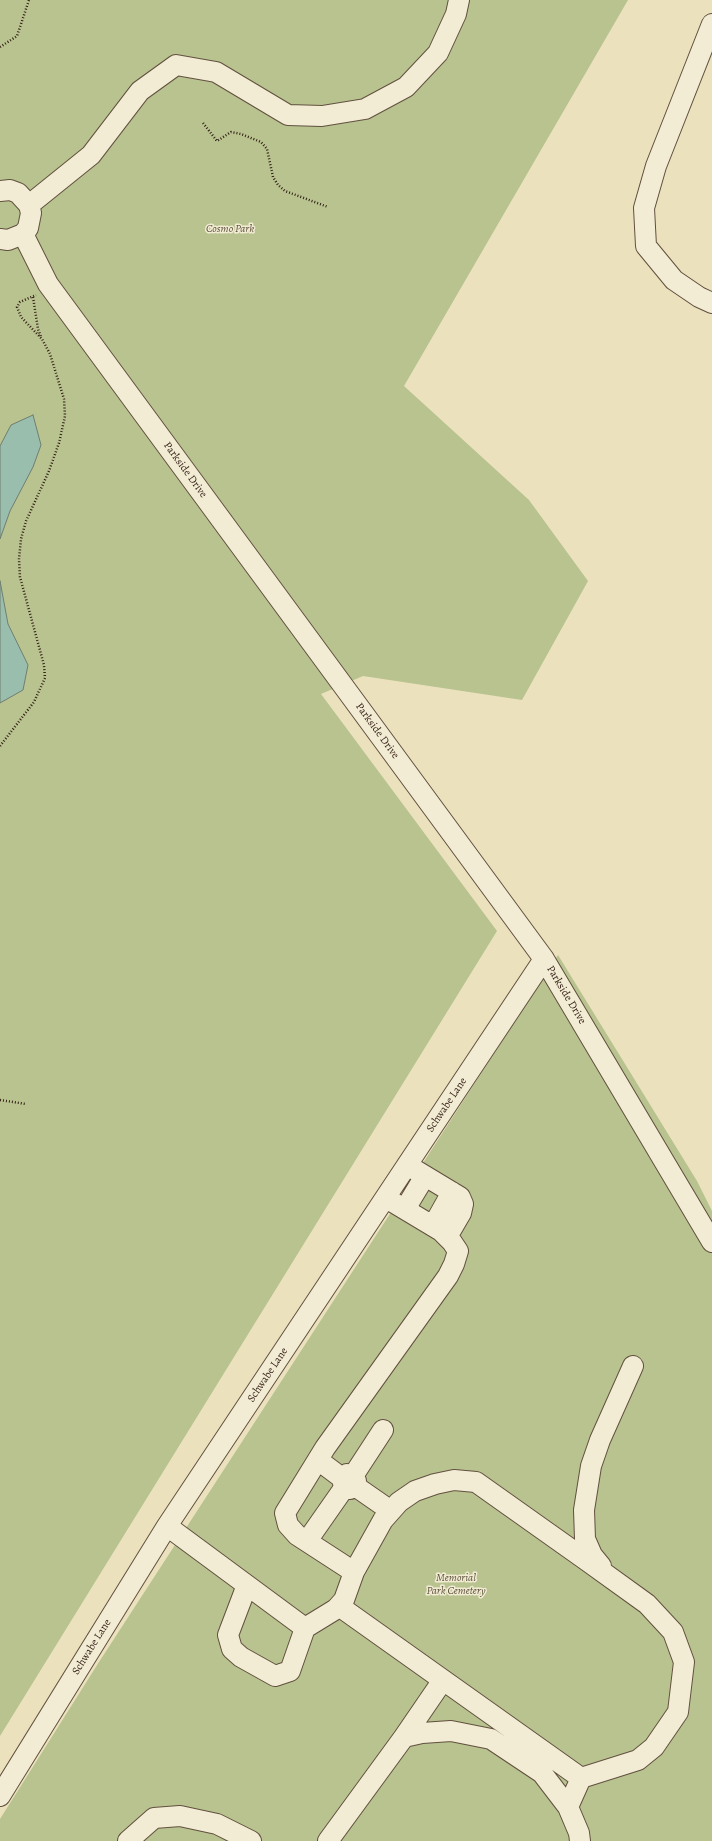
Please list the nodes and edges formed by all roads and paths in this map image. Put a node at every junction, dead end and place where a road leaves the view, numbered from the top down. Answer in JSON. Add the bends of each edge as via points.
{"nodes":[{"id":1,"x":29,"y":0,"type":"edge"},
{"id":2,"x":459,"y":0,"type":"edge"},
{"id":3,"x":712,"y":24,"type":"edge"},
{"id":4,"x":0,"y":47,"type":"edge"},
{"id":5,"x":204,"y":123,"type":"dead end"},
{"id":6,"x":0,"y":189,"type":"edge"},
{"id":7,"x":29,"y":205,"type":"junction"},
{"id":8,"x":328,"y":207,"type":"dead end"},
{"id":9,"x":22,"y":234,"type":"junction"},
{"id":10,"x":0,"y":239,"type":"edge"},
{"id":11,"x":48,"y":284,"type":"junction"},
{"id":12,"x":33,"y":297,"type":"junction"},
{"id":13,"x":712,"y":303,"type":"edge"},
{"id":14,"x":42,"y":339,"type":"junction"},
{"id":15,"x":0,"y":746,"type":"edge"},
{"id":16,"x":544,"y":959,"type":"junction"},
{"id":17,"x":0,"y":1100,"type":"edge"},
{"id":18,"x":26,"y":1104,"type":"dead end"},
{"id":19,"x":407,"y":1165,"type":"junction"},
{"id":20,"x":425,"y":1176,"type":"junction"},
{"id":21,"x":386,"y":1198,"type":"junction"},
{"id":22,"x":405,"y":1209,"type":"junction"},
{"id":23,"x":440,"y":1232,"type":"junction"},
{"id":24,"x":712,"y":1242,"type":"edge"},
{"id":25,"x":633,"y":1366,"type":"dead end"},
{"id":26,"x":383,"y":1430,"type":"dead end"},
{"id":27,"x":318,"y":1460,"type":"junction"},
{"id":28,"x":348,"y":1482,"type":"junction"},
{"id":29,"x":391,"y":1511,"type":"junction"},
{"id":30,"x":167,"y":1526,"type":"junction"},
{"id":31,"x":307,"y":1541,"type":"junction"},
{"id":32,"x":354,"y":1572,"type":"junction"},
{"id":33,"x":608,"y":1576,"type":"junction"},
{"id":34,"x":246,"y":1585,"type":"junction"},
{"id":35,"x":339,"y":1606,"type":"junction"},
{"id":36,"x":305,"y":1628,"type":"junction"},
{"id":37,"x":443,"y":1680,"type":"junction"},
{"id":38,"x":404,"y":1737,"type":"junction"},
{"id":39,"x":581,"y":1778,"type":"junction"},
{"id":40,"x":0,"y":1796,"type":"edge"},
{"id":41,"x":568,"y":1807,"type":"junction"},
{"id":42,"x":128,"y":1841,"type":"edge"},
{"id":43,"x":251,"y":1841,"type":"edge"},
{"id":44,"x":328,"y":1841,"type":"edge"},
{"id":45,"x":580,"y":1841,"type":"edge"}],
"edges":[{"from":1,"to":4,"type":"path","via":[[17,36]]},
{"from":2,"to":7,"type":"street","via":[[456,14],[438,53],[406,87],[365,109],[322,116],[288,116],[216,72],[176,65],[140,91],[91,155]]},
{"from":3,"to":13,"type":"street","via":[[656,166],[644,208],[646,246],[674,280],[699,298]]},
{"from":5,"to":8,"type":"path","via":[[217,141],[231,132],[261,142],[267,149],[273,177],[278,185],[286,191]]},
{"from":6,"to":7,"type":"street","via":[[18,193]]},
{"from":7,"to":9,"type":"street","via":[[31,221]]},
{"from":9,"to":10,"type":"street","via":[[8,240]]},
{"from":9,"to":11,"type":"street","name":"Parkside Drive"},
{"from":11,"to":12,"type":"path"},
{"from":11,"to":16,"type":"street","name":"Parkside Drive"},
{"from":12,"to":14,"type":"path"},
{"from":12,"to":14,"type":"path","via":[[20,302],[17,307],[21,317]]},
{"from":14,"to":15,"type":"path","via":[[59,380],[65,416],[49,470],[26,521],[19,559],[20,577],[44,665],[45,678],[34,702]]},
{"from":16,"to":19,"type":"street","name":"Schwabe Lane"},
{"from":16,"to":24,"type":"street","name":"Parkside Drive"},
{"from":17,"to":18,"type":"path"},
{"from":19,"to":20,"type":"street"},
{"from":19,"to":21,"type":"street","name":"Schwabe Lane"},
{"from":20,"to":22,"type":"street"},
{"from":20,"to":23,"type":"street","via":[[460,1197],[463,1204],[461,1213]]},
{"from":21,"to":22,"type":"street"},
{"from":21,"to":30,"type":"street","name":"Schwabe Lane"},
{"from":22,"to":23,"type":"street"},
{"from":23,"to":27,"type":"street","via":[[458,1251],[448,1276]]},
{"from":25,"to":33,"type":"street","via":[[591,1466],[584,1510],[585,1539],[592,1555]]},
{"from":26,"to":28,"type":"street"},
{"from":27,"to":28,"type":"street"},
{"from":27,"to":31,"type":"street","via":[[286,1513],[288,1525]]},
{"from":28,"to":29,"type":"street"},
{"from":28,"to":31,"type":"street"},
{"from":29,"to":32,"type":"street","via":[[383,1520]]},
{"from":29,"to":33,"type":"street","via":[[415,1491],[435,1484],[454,1480],[476,1482]]},
{"from":30,"to":34,"type":"street"},
{"from":30,"to":40,"type":"street","name":"Schwabe Lane"},
{"from":31,"to":32,"type":"street"},
{"from":32,"to":35,"type":"street","via":[[344,1600]]},
{"from":33,"to":39,"type":"street","via":[[647,1604],[673,1632],[684,1662],[678,1712],[654,1747],[638,1760]]},
{"from":34,"to":36,"type":"street"},
{"from":34,"to":36,"type":"street","via":[[228,1635],[232,1649],[241,1657],[275,1676],[290,1671]]},
{"from":35,"to":36,"type":"street"},
{"from":35,"to":37,"type":"street"},
{"from":37,"to":38,"type":"street"},
{"from":37,"to":39,"type":"street"},
{"from":38,"to":41,"type":"street","via":[[451,1731],[491,1739],[542,1773]]},
{"from":38,"to":44,"type":"street"},
{"from":39,"to":41,"type":"street"},
{"from":41,"to":45,"type":"street"},
{"from":42,"to":43,"type":"street","via":[[154,1818],[180,1816],[217,1824]]}]}
